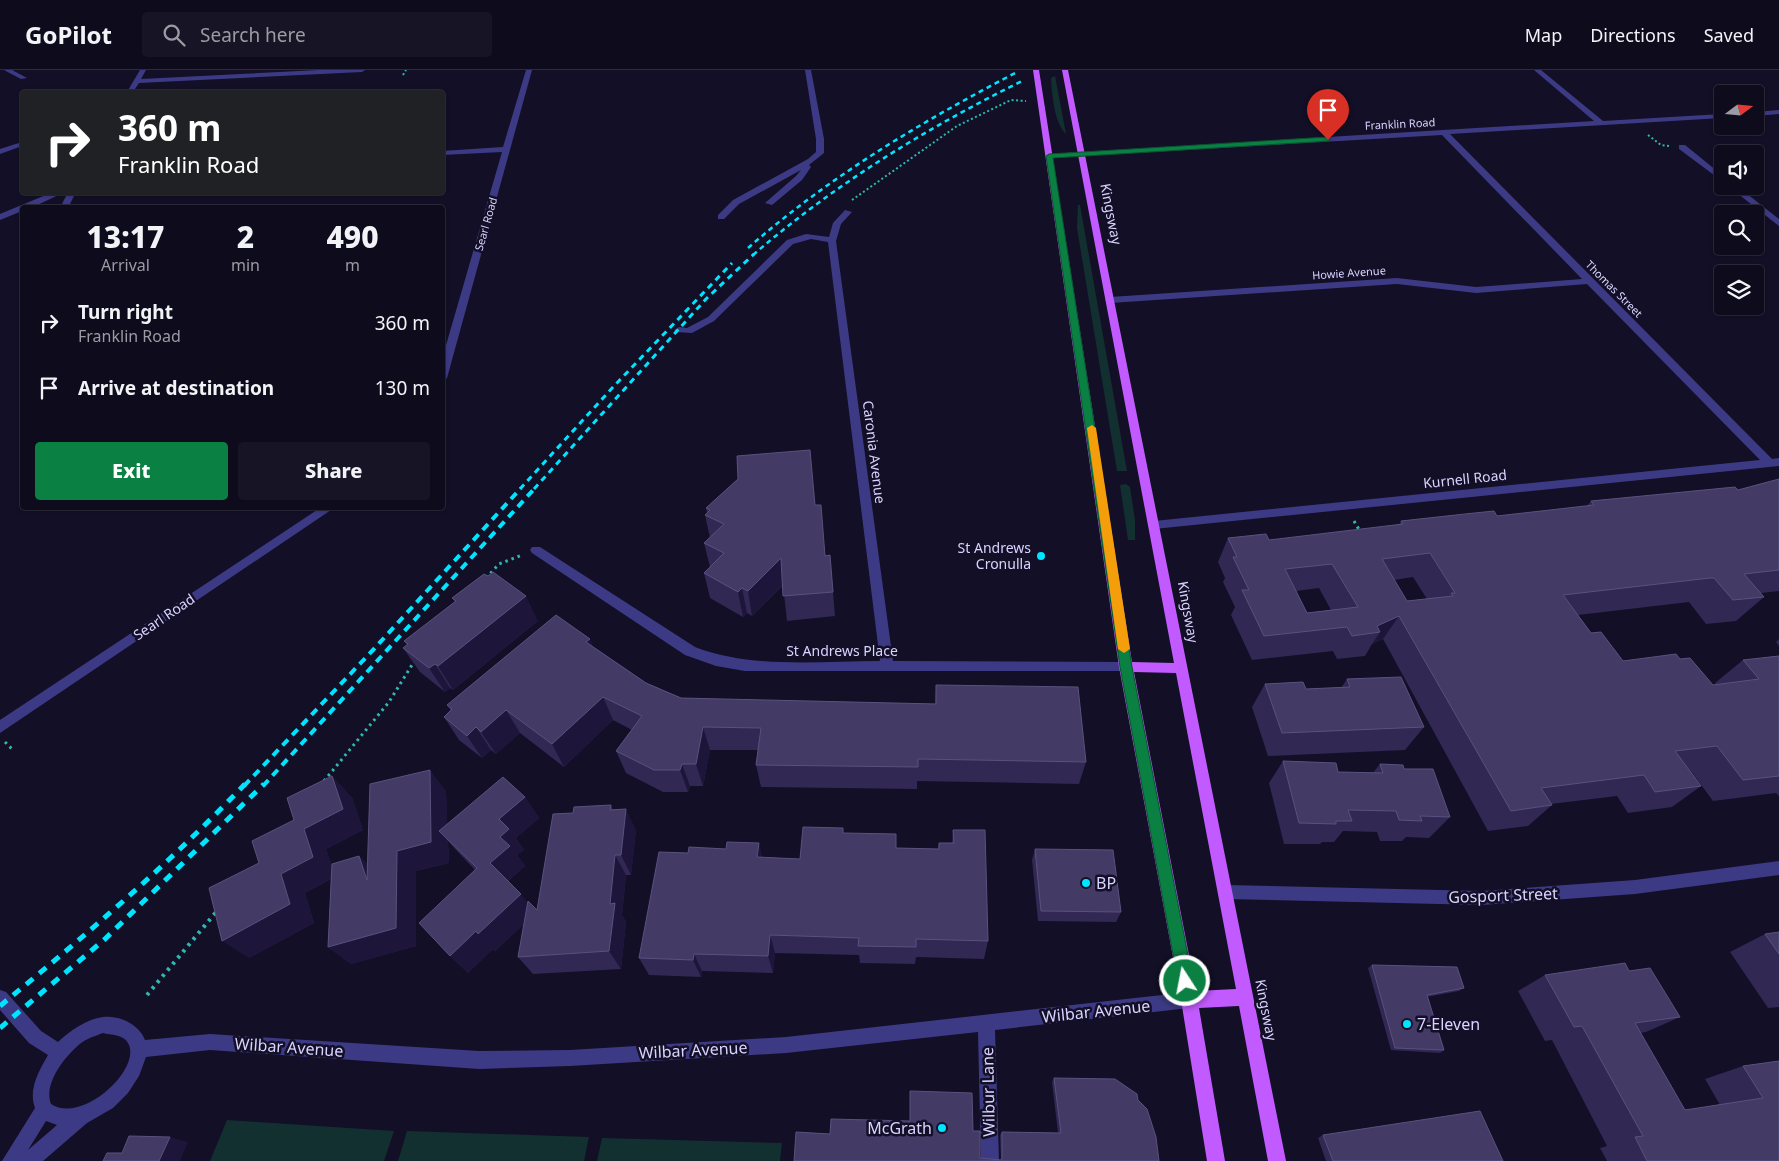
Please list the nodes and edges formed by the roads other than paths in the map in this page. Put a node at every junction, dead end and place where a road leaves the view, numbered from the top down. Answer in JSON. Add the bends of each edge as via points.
{"nodes":[{"id":1,"x":6,"y":70,"type":"edge"},
{"id":2,"x":142,"y":70,"type":"edge"},
{"id":3,"x":362,"y":70,"type":"edge"},
{"id":4,"x":529,"y":70,"type":"edge"},
{"id":5,"x":808,"y":70,"type":"edge"},
{"id":6,"x":1036,"y":70,"type":"edge"},
{"id":7,"x":1065,"y":70,"type":"edge"},
{"id":8,"x":1537,"y":70,"type":"edge"},
{"id":9,"x":23,"y":78,"type":"dead end"},
{"id":10,"x":137,"y":80,"type":"junction"},
{"id":11,"x":131,"y":90,"type":"edge"},
{"id":12,"x":1779,"y":112,"type":"edge"},
{"id":13,"x":1764,"y":113,"type":"edge"},
{"id":14,"x":1714,"y":116,"type":"edge"},
{"id":15,"x":1601,"y":123,"type":"junction"},
{"id":16,"x":1443,"y":132,"type":"junction"},
{"id":17,"x":20,"y":145,"type":"edge"},
{"id":18,"x":1682,"y":147,"type":"road end"},
{"id":19,"x":507,"y":149,"type":"junction"},
{"id":20,"x":0,"y":152,"type":"edge"},
{"id":21,"x":445,"y":153,"type":"edge"},
{"id":22,"x":1081,"y":154,"type":"junction"},
{"id":23,"x":1049,"y":156,"type":"junction"},
{"id":24,"x":811,"y":162,"type":"junction"},
{"id":25,"x":1714,"y":173,"type":"edge"},
{"id":26,"x":54,"y":195,"type":"edge"},
{"id":27,"x":1743,"y":195,"type":"edge"},
{"id":28,"x":769,"y":203,"type":"dead end"},
{"id":29,"x":30,"y":205,"type":"edge"},
{"id":30,"x":20,"y":209,"type":"edge"},
{"id":31,"x":848,"y":212,"type":"road end"},
{"id":32,"x":0,"y":216,"type":"edge"},
{"id":33,"x":721,"y":217,"type":"dead end"},
{"id":34,"x":1779,"y":223,"type":"edge"},
{"id":35,"x":832,"y":241,"type":"junction"},
{"id":36,"x":1590,"y":281,"type":"junction"},
{"id":37,"x":1110,"y":300,"type":"junction"},
{"id":38,"x":679,"y":330,"type":"dead end"},
{"id":39,"x":445,"y":367,"type":"edge"},
{"id":40,"x":1774,"y":462,"type":"edge"},
{"id":41,"x":325,"y":510,"type":"edge"},
{"id":42,"x":1154,"y":525,"type":"junction"},
{"id":43,"x":536,"y":550,"type":"road end"},
{"id":44,"x":887,"y":666,"type":"junction"},
{"id":45,"x":1126,"y":667,"type":"junction"},
{"id":46,"x":1180,"y":668,"type":"junction"},
{"id":47,"x":0,"y":727,"type":"edge"},
{"id":48,"x":1779,"y":868,"type":"edge"},
{"id":49,"x":1226,"y":892,"type":"junction"},
{"id":50,"x":1246,"y":997,"type":"junction"},
{"id":51,"x":0,"y":998,"type":"edge"},
{"id":52,"x":1189,"y":1000,"type":"junction"},
{"id":53,"x":986,"y":1023,"type":"junction"},
{"id":54,"x":138,"y":1049,"type":"junction"},
{"id":55,"x":59,"y":1052,"type":"junction"},
{"id":56,"x":44,"y":1109,"type":"junction"},
{"id":57,"x":80,"y":1118,"type":"junction"},
{"id":58,"x":11,"y":1161,"type":"edge"},
{"id":59,"x":29,"y":1161,"type":"edge"},
{"id":60,"x":990,"y":1161,"type":"edge"},
{"id":61,"x":1216,"y":1161,"type":"edge"},
{"id":62,"x":1277,"y":1161,"type":"edge"}],
"edges":[{"from":1,"to":9,"type":"street"},
{"from":2,"to":10,"type":"street"},
{"from":3,"to":10,"type":"street"},
{"from":4,"to":19,"type":"street","name":"Searl Road"},
{"from":5,"to":24,"type":"street","via":[[820,139],[820,153]]},
{"from":6,"to":23,"type":"main road"},
{"from":7,"to":22,"type":"main road","name":"Kingsway"},
{"from":8,"to":15,"type":"street"},
{"from":10,"to":11,"type":"street"},
{"from":12,"to":13,"type":"street"},
{"from":14,"to":15,"type":"street","name":"Franklin Road"},
{"from":15,"to":16,"type":"street","name":"Franklin Road"},
{"from":16,"to":22,"type":"street","name":"Franklin Road"},
{"from":16,"to":36,"type":"street","name":"Thomas Street"},
{"from":17,"to":20,"type":"street"},
{"from":18,"to":25,"type":"street"},
{"from":19,"to":21,"type":"street"},
{"from":19,"to":39,"type":"street","name":"Searl Road"},
{"from":22,"to":23,"type":"street","name":"Franklin Road"},
{"from":22,"to":37,"type":"main road","name":"Kingsway"},
{"from":23,"to":45,"type":"main road"},
{"from":24,"to":28,"type":"street","via":[[799,178]]},
{"from":24,"to":33,"type":"street","via":[[736,202]]},
{"from":26,"to":29,"type":"street"},
{"from":27,"to":34,"type":"street"},
{"from":30,"to":32,"type":"street"},
{"from":31,"to":35,"type":"street","via":[[837,223]]},
{"from":35,"to":38,"type":"street","via":[[813,235],[790,242],[712,319],[689,331]]},
{"from":35,"to":44,"type":"street","name":"Caronia Avenue"},
{"from":36,"to":37,"type":"street","name":"Howie Avenue","via":[[1476,290],[1397,281]]},
{"from":36,"to":40,"type":"street","name":"Thomas Street"},
{"from":37,"to":42,"type":"main road","name":"Kingsway"},
{"from":40,"to":42,"type":"street","name":"Kurnell Road"},
{"from":41,"to":47,"type":"street","name":"Searl Road"},
{"from":42,"to":46,"type":"main road","name":"Kingsway"},
{"from":43,"to":44,"type":"street","name":"St Andrews Place","via":[[690,651],[716,661],[745,666]]},
{"from":44,"to":45,"type":"street","name":"St Andrews Place"},
{"from":45,"to":46,"type":"main road","name":"St Andrews Place"},
{"from":45,"to":52,"type":"main road"},
{"from":46,"to":49,"type":"main road","name":"Kingsway"},
{"from":48,"to":49,"type":"street","name":"Gosport Street","via":[[1635,888],[1482,898]]},
{"from":49,"to":50,"type":"main road","name":"Kingsway"},
{"from":50,"to":52,"type":"main road","name":"Wilbar Avenue"},
{"from":50,"to":62,"type":"main road","name":"Kingsway"},
{"from":51,"to":55,"type":"street","via":[[35,1037]]},
{"from":52,"to":53,"type":"street","name":"Wilbar Avenue"},
{"from":52,"to":61,"type":"main road"},
{"from":53,"to":54,"type":"street","name":"Wilbar Avenue","via":[[786,1045],[570,1058],[480,1060],[210,1042]]},
{"from":53,"to":60,"type":"street","name":"Wilbur Lane"},
{"from":54,"to":55,"type":"street","via":[[136,1037],[128,1029],[103,1025],[73,1039]]},
{"from":54,"to":57,"type":"street","via":[[134,1069],[121,1090],[102,1107]]},
{"from":55,"to":56,"type":"street","via":[[41,1082],[40,1097]]},
{"from":56,"to":57,"type":"street","via":[[58,1119]]},
{"from":56,"to":58,"type":"street"},
{"from":57,"to":59,"type":"street"}]}
